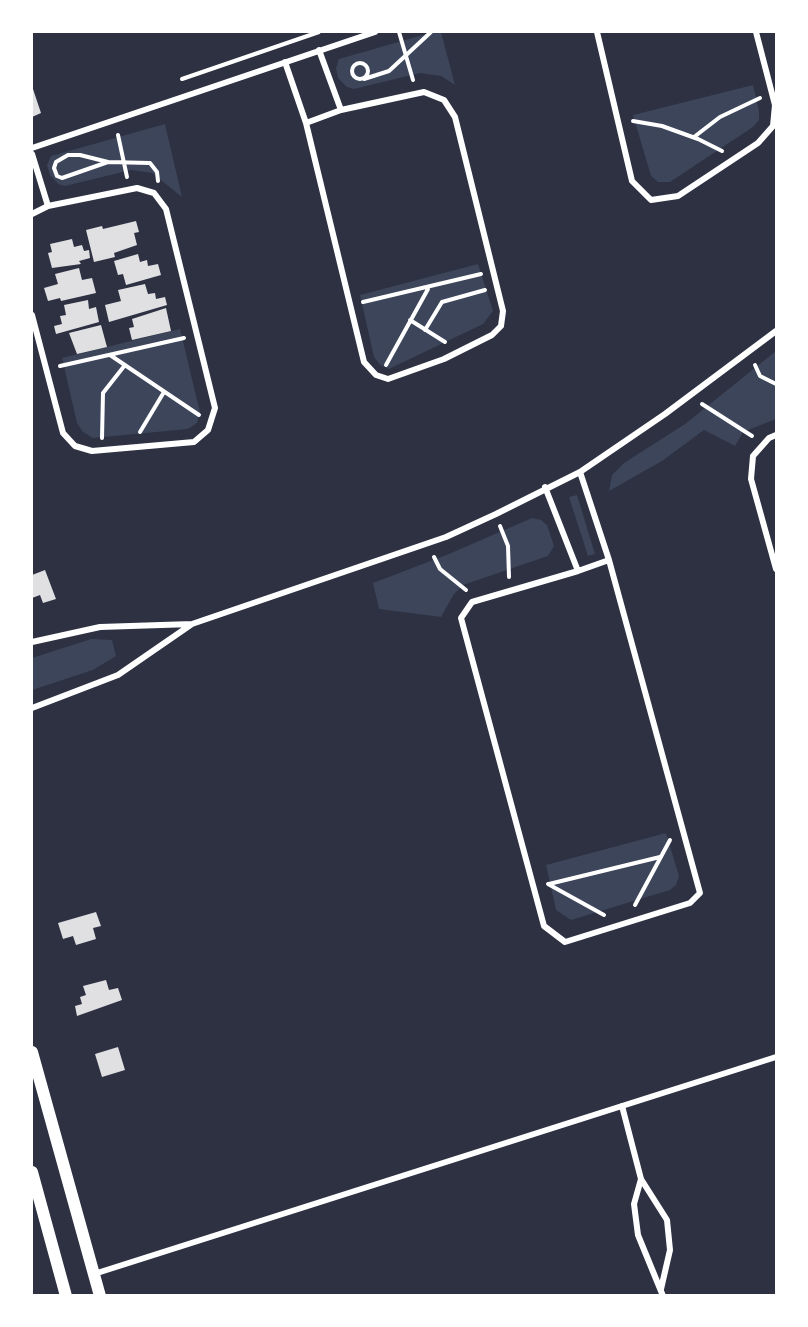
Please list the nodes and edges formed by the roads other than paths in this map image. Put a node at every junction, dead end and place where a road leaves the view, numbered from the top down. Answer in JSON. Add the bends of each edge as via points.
{"nodes":[{"id":1,"x":375,"y":32,"type":"edge"},
{"id":2,"x":597,"y":32,"type":"edge"},
{"id":3,"x":756,"y":32,"type":"edge"},
{"id":4,"x":319,"y":50,"type":"junction"},
{"id":5,"x":285,"y":62,"type":"junction"},
{"id":6,"x":341,"y":110,"type":"junction"},
{"id":7,"x":306,"y":123,"type":"junction"},
{"id":8,"x":32,"y":148,"type":"edge"},
{"id":9,"x":32,"y":154,"type":"edge"},
{"id":10,"x":48,"y":206,"type":"junction"},
{"id":11,"x":32,"y":214,"type":"edge"},
{"id":12,"x":32,"y":315,"type":"edge"},
{"id":13,"x":777,"y":331,"type":"edge"},
{"id":14,"x":777,"y":435,"type":"edge"},
{"id":15,"x":580,"y":472,"type":"junction"},
{"id":16,"x":545,"y":487,"type":"junction"},
{"id":17,"x":609,"y":560,"type":"junction"},
{"id":18,"x":777,"y":569,"type":"edge"},
{"id":19,"x":578,"y":571,"type":"junction"},
{"id":20,"x":192,"y":624,"type":"junction"},
{"id":21,"x":32,"y":642,"type":"edge"},
{"id":22,"x":32,"y":708,"type":"edge"},
{"id":23,"x":32,"y":1052,"type":"edge"},
{"id":24,"x":777,"y":1057,"type":"edge"},
{"id":25,"x":622,"y":1106,"type":"junction"},
{"id":26,"x":32,"y":1172,"type":"edge"},
{"id":27,"x":641,"y":1179,"type":"junction"},
{"id":28,"x":94,"y":1274,"type":"junction"},
{"id":29,"x":662,"y":1292,"type":"edge"},
{"id":30,"x":66,"y":1296,"type":"edge"},
{"id":31,"x":100,"y":1296,"type":"edge"}],
"edges":[{"from":1,"to":4,"type":"street"},
{"from":2,"to":3,"type":"street","via":[[632,181],[651,200],[678,196],[759,143],[773,126],[775,105]]},
{"from":4,"to":5,"type":"street"},
{"from":4,"to":6,"type":"street"},
{"from":5,"to":7,"type":"street"},
{"from":5,"to":8,"type":"street"},
{"from":6,"to":7,"type":"street"},
{"from":6,"to":7,"type":"street","via":[[424,92],[444,100],[455,117],[503,311],[501,326],[492,335],[388,379],[364,362]]},
{"from":9,"to":10,"type":"street"},
{"from":10,"to":11,"type":"street"},
{"from":10,"to":12,"type":"street","via":[[137,188],[154,193],[166,209],[215,408],[208,430],[194,442],[92,451],[75,446],[63,433]]},
{"from":13,"to":15,"type":"street"},
{"from":14,"to":18,"type":"street","via":[[769,438],[753,456],[751,479]]},
{"from":15,"to":16,"type":"street"},
{"from":15,"to":17,"type":"street"},
{"from":16,"to":19,"type":"street"},
{"from":16,"to":20,"type":"street","via":[[496,514],[426,543]]},
{"from":17,"to":19,"type":"street"},
{"from":17,"to":19,"type":"street","via":[[700,893],[690,903],[565,942],[544,926],[461,618],[471,602]]},
{"from":20,"to":21,"type":"street","via":[[100,627]]},
{"from":20,"to":22,"type":"street","via":[[118,675]]},
{"from":23,"to":28,"type":"main road"},
{"from":24,"to":25,"type":"street"},
{"from":25,"to":27,"type":"street"},
{"from":25,"to":28,"type":"street"},
{"from":26,"to":30,"type":"main road"},
{"from":27,"to":29,"type":"street","via":[[634,1204],[638,1235]]},
{"from":27,"to":29,"type":"street","via":[[667,1220],[670,1250]]},
{"from":28,"to":31,"type":"main road"}]}
